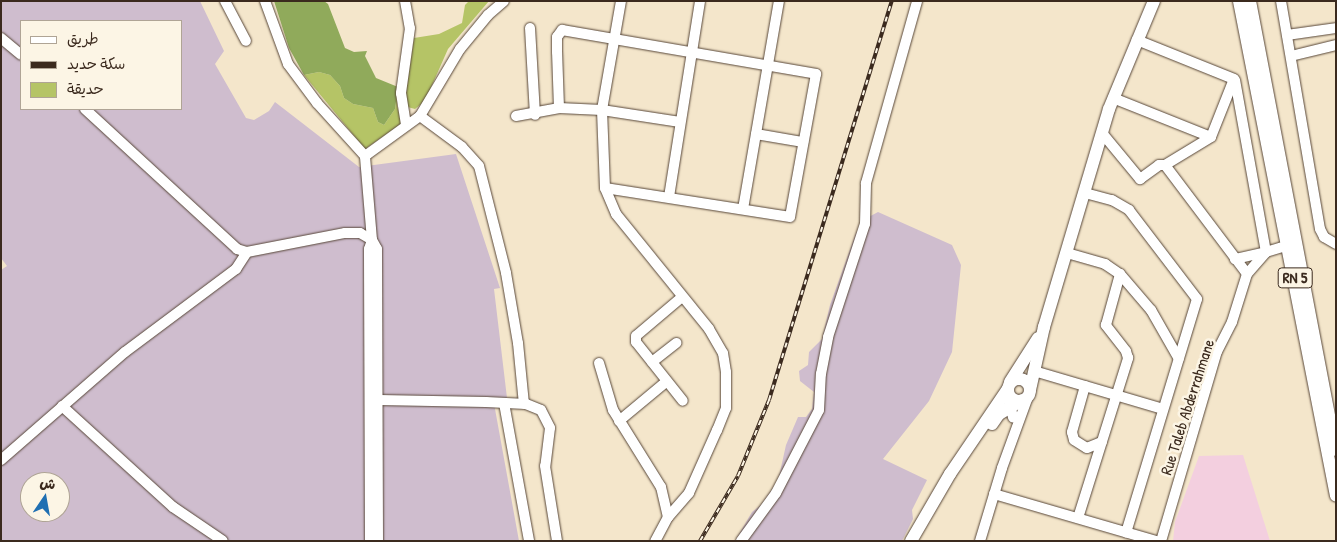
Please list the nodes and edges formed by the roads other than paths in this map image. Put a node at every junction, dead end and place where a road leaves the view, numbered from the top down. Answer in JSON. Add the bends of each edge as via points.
{"nodes":[{"id":1,"x":225,"y":1,"type":"edge"},
{"id":2,"x":265,"y":1,"type":"edge"},
{"id":3,"x":405,"y":1,"type":"edge"},
{"id":4,"x":504,"y":1,"type":"edge"},
{"id":5,"x":621,"y":1,"type":"edge"},
{"id":6,"x":700,"y":1,"type":"edge"},
{"id":7,"x":779,"y":1,"type":"edge"},
{"id":8,"x":917,"y":1,"type":"edge"},
{"id":9,"x":1154,"y":1,"type":"edge"},
{"id":10,"x":1239,"y":1,"type":"edge"},
{"id":11,"x":1250,"y":1,"type":"edge"},
{"id":12,"x":1281,"y":1,"type":"edge"},
{"id":13,"x":530,"y":28,"type":"dead end"},
{"id":14,"x":1336,"y":28,"type":"edge"},
{"id":15,"x":1287,"y":35,"type":"junction"},
{"id":16,"x":1,"y":38,"type":"edge"},
{"id":17,"x":614,"y":40,"type":"junction"},
{"id":18,"x":1137,"y":40,"type":"junction"},
{"id":19,"x":246,"y":41,"type":"dead end"},
{"id":20,"x":1336,"y":45,"type":"edge"},
{"id":21,"x":691,"y":52,"type":"junction"},
{"id":22,"x":20,"y":54,"type":"edge"},
{"id":23,"x":1291,"y":56,"type":"junction"},
{"id":24,"x":768,"y":66,"type":"junction"},
{"id":25,"x":1234,"y":79,"type":"junction"},
{"id":26,"x":1113,"y":98,"type":"junction"},
{"id":27,"x":559,"y":108,"type":"junction"},
{"id":28,"x":86,"y":110,"type":"edge"},
{"id":29,"x":602,"y":110,"type":"junction"},
{"id":30,"x":535,"y":115,"type":"junction"},
{"id":31,"x":420,"y":116,"type":"junction"},
{"id":32,"x":516,"y":116,"type":"dead end"},
{"id":33,"x":680,"y":122,"type":"junction"},
{"id":34,"x":406,"y":126,"type":"junction"},
{"id":35,"x":1102,"y":133,"type":"junction"},
{"id":36,"x":756,"y":134,"type":"junction"},
{"id":37,"x":1211,"y":137,"type":"junction"},
{"id":38,"x":804,"y":142,"type":"junction"},
{"id":39,"x":365,"y":156,"type":"junction"},
{"id":40,"x":1165,"y":165,"type":"junction"},
{"id":41,"x":605,"y":188,"type":"junction"},
{"id":42,"x":1085,"y":193,"type":"junction"},
{"id":43,"x":669,"y":197,"type":"junction"},
{"id":44,"x":743,"y":209,"type":"junction"},
{"id":45,"x":372,"y":240,"type":"junction"},
{"id":46,"x":1336,"y":244,"type":"edge"},
{"id":47,"x":1289,"y":245,"type":"junction"},
{"id":48,"x":248,"y":252,"type":"junction"},
{"id":49,"x":1266,"y":252,"type":"junction"},
{"id":50,"x":1068,"y":253,"type":"junction"},
{"id":51,"x":1235,"y":259,"type":"junction"},
{"id":52,"x":1120,"y":274,"type":"junction"},
{"id":53,"x":1247,"y":274,"type":"junction"},
{"id":54,"x":682,"y":297,"type":"junction"},
{"id":55,"x":1044,"y":327,"type":"junction"},
{"id":56,"x":676,"y":343,"type":"dead end"},
{"id":57,"x":1179,"y":359,"type":"junction"},
{"id":58,"x":652,"y":362,"type":"junction"},
{"id":59,"x":599,"y":363,"type":"dead end"},
{"id":60,"x":1034,"y":371,"type":"junction"},
{"id":61,"x":667,"y":381,"type":"junction"},
{"id":62,"x":1085,"y":386,"type":"junction"},
{"id":63,"x":1117,"y":395,"type":"junction"},
{"id":64,"x":1016,"y":397,"type":"junction"},
{"id":65,"x":379,"y":400,"type":"junction"},
{"id":66,"x":683,"y":401,"type":"dead end"},
{"id":67,"x":504,"y":403,"type":"junction"},
{"id":68,"x":524,"y":404,"type":"junction"},
{"id":69,"x":62,"y":406,"type":"junction"},
{"id":70,"x":1163,"y":409,"type":"junction"},
{"id":71,"x":619,"y":421,"type":"junction"},
{"id":72,"x":1102,"y":442,"type":"junction"},
{"id":73,"x":1336,"y":450,"type":"edge"},
{"id":74,"x":1,"y":460,"type":"edge"},
{"id":75,"x":1002,"y":468,"type":"junction"},
{"id":76,"x":994,"y":494,"type":"junction"},
{"id":77,"x":1336,"y":496,"type":"edge"},
{"id":78,"x":668,"y":517,"type":"junction"},
{"id":79,"x":1078,"y":518,"type":"junction"},
{"id":80,"x":1126,"y":532,"type":"junction"},
{"id":81,"x":223,"y":541,"type":"edge"},
{"id":82,"x":370,"y":541,"type":"edge"},
{"id":83,"x":378,"y":541,"type":"edge"},
{"id":84,"x":529,"y":541,"type":"edge"},
{"id":85,"x":557,"y":541,"type":"edge"},
{"id":86,"x":655,"y":541,"type":"edge"},
{"id":87,"x":741,"y":541,"type":"edge"},
{"id":88,"x":911,"y":541,"type":"edge"},
{"id":89,"x":920,"y":541,"type":"edge"},
{"id":90,"x":980,"y":541,"type":"edge"},
{"id":91,"x":1156,"y":541,"type":"edge"},
{"id":92,"x":1162,"y":541,"type":"edge"}],
"edges":[{"from":1,"to":19,"type":"street"},
{"from":2,"to":39,"type":"street","via":[[288,64],[317,103]]},
{"from":3,"to":34,"type":"street","via":[[410,28],[402,93]]},
{"from":4,"to":31,"type":"street","via":[[460,49]]},
{"from":5,"to":17,"type":"street"},
{"from":6,"to":21,"type":"street"},
{"from":7,"to":24,"type":"street"},
{"from":8,"to":87,"type":"street","via":[[866,183],[866,224],[828,337],[820,374],[819,410],[776,493]]},
{"from":9,"to":18,"type":"main road"},
{"from":10,"to":47,"type":"main road","number":"RN 5"},
{"from":11,"to":73,"type":"main road","number":"RN 5"},
{"from":12,"to":15,"type":"street"},
{"from":13,"to":30,"type":"street"},
{"from":14,"to":15,"type":"street"},
{"from":15,"to":23,"type":"street"},
{"from":16,"to":22,"type":"street"},
{"from":17,"to":21,"type":"street"},
{"from":17,"to":27,"type":"street","via":[[559,32]]},
{"from":17,"to":29,"type":"street"},
{"from":18,"to":25,"type":"street"},
{"from":18,"to":26,"type":"main road"},
{"from":20,"to":23,"type":"street"},
{"from":21,"to":24,"type":"street"},
{"from":21,"to":33,"type":"street"},
{"from":23,"to":46,"type":"street","via":[[1320,229],[1324,237]]},
{"from":24,"to":36,"type":"street"},
{"from":24,"to":38,"type":"street","via":[[816,74]]},
{"from":25,"to":37,"type":"street"},
{"from":25,"to":49,"type":"street"},
{"from":26,"to":35,"type":"main road"},
{"from":26,"to":37,"type":"street"},
{"from":27,"to":29,"type":"street"},
{"from":27,"to":30,"type":"street"},
{"from":28,"to":48,"type":"street","via":[[229,243]]},
{"from":29,"to":33,"type":"street"},
{"from":29,"to":41,"type":"street"},
{"from":30,"to":32,"type":"street"},
{"from":31,"to":34,"type":"street"},
{"from":31,"to":68,"type":"street","via":[[462,147],[479,166],[506,273]]},
{"from":33,"to":43,"type":"street"},
{"from":34,"to":39,"type":"street"},
{"from":35,"to":40,"type":"street","via":[[1140,179],[1159,165]]},
{"from":35,"to":42,"type":"main road"},
{"from":36,"to":38,"type":"street"},
{"from":36,"to":44,"type":"street"},
{"from":37,"to":40,"type":"street"},
{"from":38,"to":44,"type":"street","via":[[790,217]]},
{"from":39,"to":45,"type":"street"},
{"from":40,"to":51,"type":"street"},
{"from":41,"to":43,"type":"street"},
{"from":41,"to":54,"type":"street","via":[[616,214]]},
{"from":42,"to":50,"type":"main road"},
{"from":42,"to":57,"type":"street","via":[[1112,200],[1129,210],[1197,299]]},
{"from":43,"to":44,"type":"street"},
{"from":45,"to":48,"type":"street","via":[[360,233],[346,233]]},
{"from":45,"to":65,"type":"street","via":[[377,249]]},
{"from":45,"to":82,"type":"street","via":[[369,249]]},
{"from":47,"to":49,"type":"street"},
{"from":47,"to":77,"type":"main road","number":"RN 5"},
{"from":48,"to":69,"type":"street","via":[[236,269],[125,352]]},
{"from":49,"to":51,"type":"street"},
{"from":49,"to":53,"type":"street"},
{"from":50,"to":52,"type":"street","via":[[1105,264]]},
{"from":50,"to":55,"type":"main road"},
{"from":51,"to":53,"type":"street"},
{"from":52,"to":57,"type":"street","via":[[1151,310]]},
{"from":52,"to":63,"type":"street","via":[[1106,325],[1128,358]]},
{"from":53,"to":92,"type":"street","name":"Rue Taleb Abderrahmane","via":[[1232,322],[1217,351]]},
{"from":54,"to":58,"type":"street","via":[[636,336],[636,342]]},
{"from":54,"to":78,"type":"street","via":[[709,329],[723,353],[726,408],[689,493]]},
{"from":55,"to":60,"type":"main road"},
{"from":55,"to":64,"type":"main road"},
{"from":56,"to":58,"type":"street"},
{"from":57,"to":70,"type":"street"},
{"from":58,"to":61,"type":"street"},
{"from":59,"to":71,"type":"street"},
{"from":60,"to":62,"type":"street"},
{"from":60,"to":64,"type":"main road"},
{"from":61,"to":66,"type":"street"},
{"from":61,"to":71,"type":"street"},
{"from":62,"to":63,"type":"street"},
{"from":62,"to":72,"type":"street","via":[[1072,432],[1074,440],[1087,448]]},
{"from":63,"to":70,"type":"street"},
{"from":63,"to":72,"type":"street"},
{"from":64,"to":75,"type":"street"},
{"from":64,"to":75,"type":"street"},
{"from":64,"to":88,"type":"main road","via":[[950,474]]},
{"from":64,"to":89,"type":"main road","via":[[999,414]]},
{"from":65,"to":67,"type":"street"},
{"from":65,"to":83,"type":"street"},
{"from":67,"to":68,"type":"street"},
{"from":67,"to":84,"type":"street"},
{"from":68,"to":85,"type":"street","via":[[541,410],[548,421],[546,473]]},
{"from":69,"to":74,"type":"street"},
{"from":69,"to":81,"type":"street","via":[[173,507]]},
{"from":70,"to":80,"type":"street"},
{"from":71,"to":78,"type":"street","via":[[661,487]]},
{"from":72,"to":79,"type":"street"},
{"from":75,"to":76,"type":"street"},
{"from":76,"to":79,"type":"street"},
{"from":76,"to":90,"type":"street"},
{"from":78,"to":86,"type":"street"},
{"from":79,"to":80,"type":"street"},
{"from":80,"to":91,"type":"street"}]}
